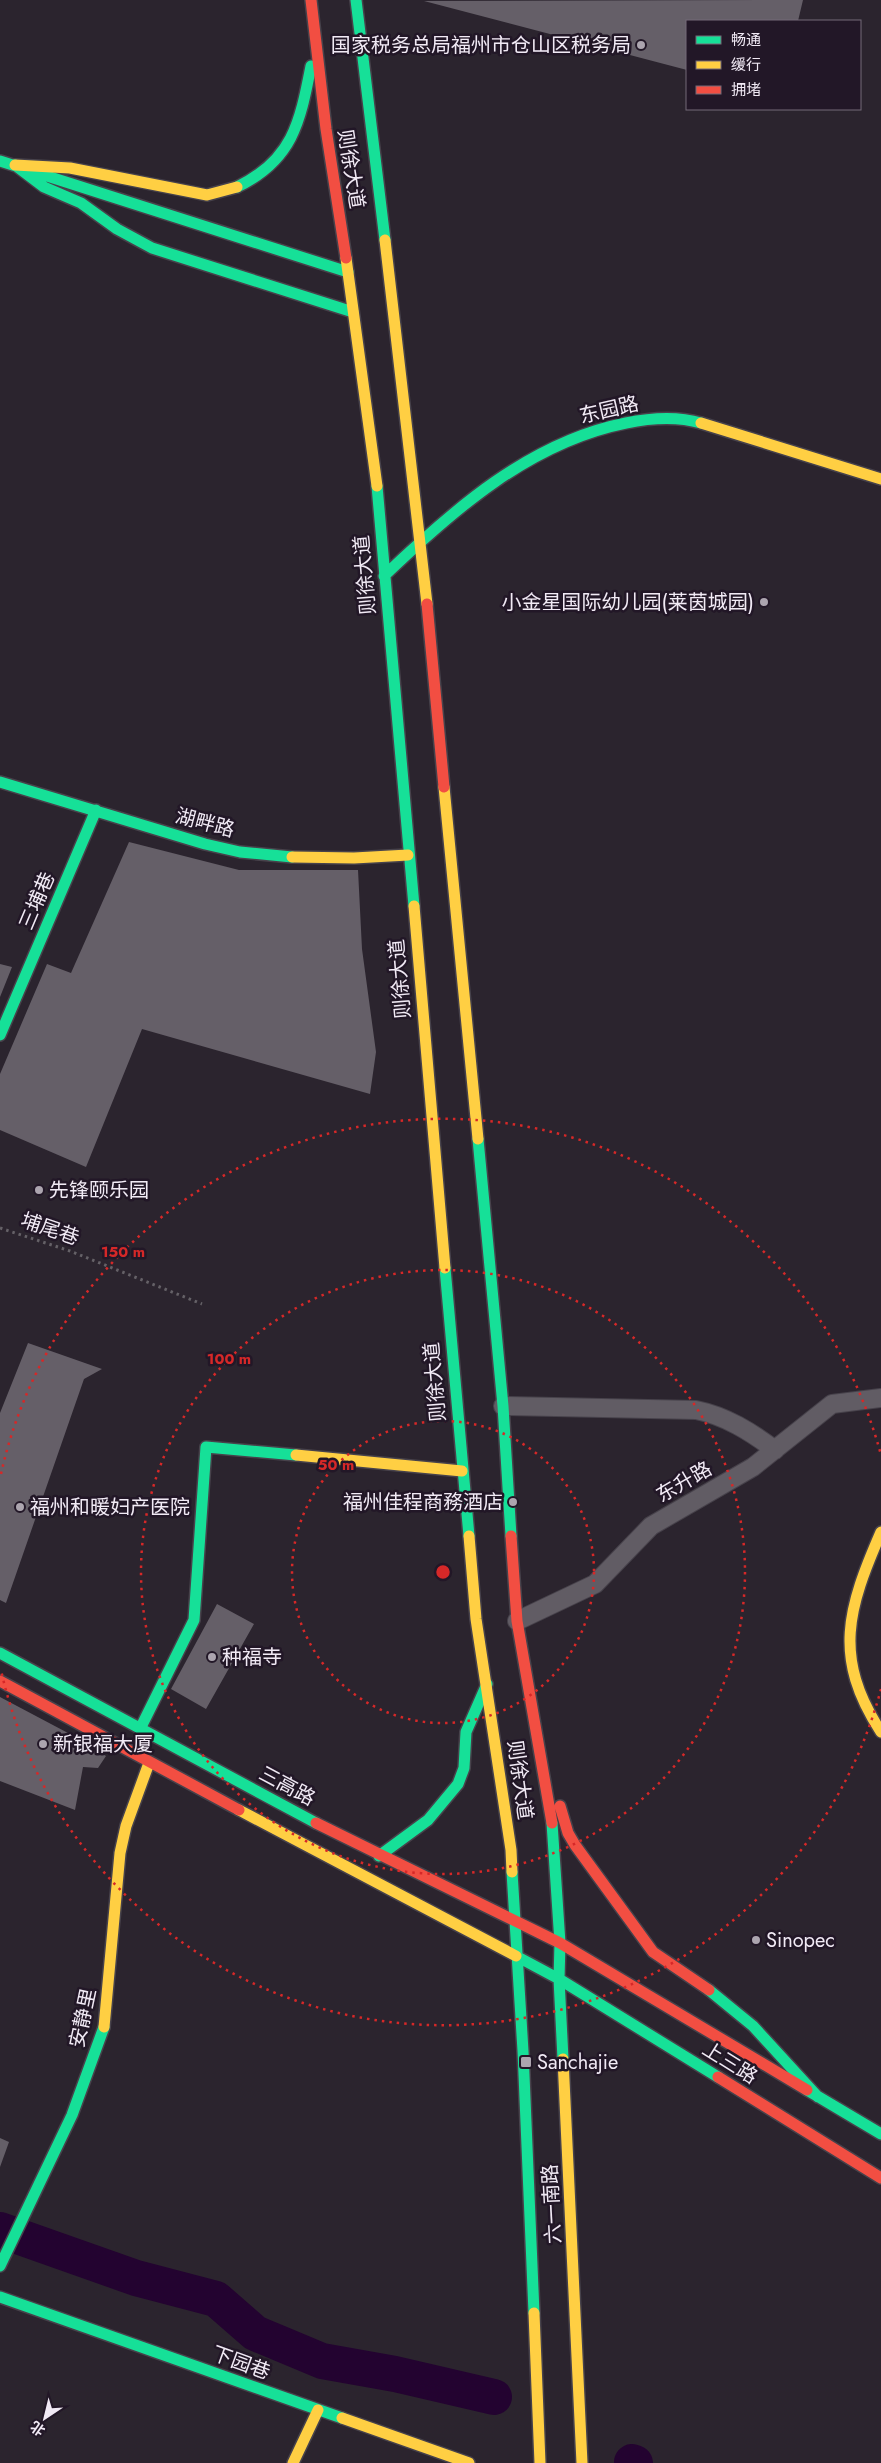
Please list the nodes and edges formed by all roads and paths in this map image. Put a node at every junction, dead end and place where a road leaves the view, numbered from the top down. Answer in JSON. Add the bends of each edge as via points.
{"nodes":[{"id":1,"x":311,"y":0,"type":"edge"},
{"id":2,"x":356,"y":0,"type":"edge"},
{"id":3,"x":316,"y":42,"type":"junction"},
{"id":4,"x":0,"y":161,"type":"edge"},
{"id":5,"x":15,"y":165,"type":"junction"},
{"id":6,"x":348,"y":272,"type":"junction"},
{"id":7,"x":353,"y":312,"type":"junction"},
{"id":8,"x":881,"y":479,"type":"edge"},
{"id":9,"x":420,"y":541,"type":"junction"},
{"id":10,"x":384,"y":576,"type":"junction"},
{"id":11,"x":0,"y":782,"type":"edge"},
{"id":12,"x":96,"y":810,"type":"junction"},
{"id":13,"x":408,"y":856,"type":"junction"},
{"id":14,"x":0,"y":1035,"type":"edge"},
{"id":15,"x":0,"y":1228,"type":"edge"},
{"id":16,"x":202,"y":1304,"type":"dead end"},
{"id":17,"x":881,"y":1398,"type":"edge"},
{"id":18,"x":503,"y":1406,"type":"junction"},
{"id":19,"x":775,"y":1450,"type":"junction"},
{"id":20,"x":462,"y":1471,"type":"junction"},
{"id":21,"x":881,"y":1532,"type":"edge"},
{"id":22,"x":518,"y":1621,"type":"junction"},
{"id":23,"x":0,"y":1653,"type":"edge"},
{"id":24,"x":0,"y":1681,"type":"edge"},
{"id":25,"x":487,"y":1684,"type":"junction"},
{"id":26,"x":531,"y":1696,"type":"junction"},
{"id":27,"x":140,"y":1729,"type":"junction"},
{"id":28,"x":881,"y":1732,"type":"edge"},
{"id":29,"x":149,"y":1763,"type":"junction"},
{"id":30,"x":379,"y":1856,"type":"junction"},
{"id":31,"x":514,"y":1919,"type":"junction"},
{"id":32,"x":560,"y":1943,"type":"junction"},
{"id":33,"x":516,"y":1956,"type":"junction"},
{"id":34,"x":559,"y":1979,"type":"junction"},
{"id":35,"x":818,"y":2098,"type":"junction"},
{"id":36,"x":881,"y":2134,"type":"edge"},
{"id":37,"x":881,"y":2178,"type":"edge"},
{"id":38,"x":0,"y":2266,"type":"edge"},
{"id":39,"x":0,"y":2297,"type":"edge"},
{"id":40,"x":318,"y":2410,"type":"junction"},
{"id":41,"x":292,"y":2463,"type":"edge"},
{"id":42,"x":469,"y":2463,"type":"edge"},
{"id":43,"x":540,"y":2463,"type":"edge"},
{"id":44,"x":582,"y":2463,"type":"edge"}],
"edges":[{"from":1,"to":3,"type":"main road","name":"则徐大道"},
{"from":2,"to":9,"type":"main road","name":"则徐大道"},
{"from":3,"to":5,"type":"main road","via":[[301,115],[288,145],[265,172],[238,187],[207,195],[70,168]]},
{"from":3,"to":6,"type":"main road","name":"则徐大道"},
{"from":4,"to":5,"type":"main road"},
{"from":5,"to":6,"type":"main road"},
{"from":5,"to":7,"type":"main road","via":[[44,187],[81,203],[152,248]]},
{"from":6,"to":7,"type":"main road","name":"则徐大道"},
{"from":7,"to":10,"type":"main road","name":"则徐大道","via":[[377,483]]},
{"from":8,"to":9,"type":"main road","name":"东园路","via":[[705,424],[670,417],[654,419],[584,434],[549,448],[506,475]]},
{"from":9,"to":10,"type":"main road","name":"东园路"},
{"from":9,"to":18,"type":"main road","name":"则徐大道"},
{"from":10,"to":13,"type":"main road","name":"则徐大道"},
{"from":11,"to":12,"type":"main road","name":"湖畔路"},
{"from":12,"to":13,"type":"main road","name":"湖畔路","via":[[205,844],[248,853],[354,858]]},
{"from":12,"to":14,"type":"main road","name":"三埔巷"},
{"from":13,"to":20,"type":"main road","name":"则徐大道"},
{"from":15,"to":16,"type":"path","name":"埔尾巷","via":[[70,1251]]},
{"from":17,"to":19,"type":"street","name":"东升路","via":[[832,1404]]},
{"from":18,"to":19,"type":"street","via":[[696,1410],[735,1424]]},
{"from":18,"to":22,"type":"main road","name":"则徐大道"},
{"from":19,"to":22,"type":"street","name":"东升路","via":[[651,1526],[595,1584]]},
{"from":20,"to":25,"type":"main road","name":"则徐大道","via":[[476,1619]]},
{"from":20,"to":27,"type":"main road","via":[[206,1447],[194,1620]]},
{"from":21,"to":28,"type":"main road","via":[[854,1598],[850,1632],[858,1685]]},
{"from":22,"to":26,"type":"main road","name":"则徐大道"},
{"from":23,"to":27,"type":"main road","name":"三高路"},
{"from":24,"to":29,"type":"main road"},
{"from":25,"to":30,"type":"main road","via":[[465,1737],[463,1774],[453,1792],[415,1830]]},
{"from":25,"to":31,"type":"main road","name":"则徐大道","via":[[511,1850]]},
{"from":26,"to":32,"type":"main road","name":"则徐大道","via":[[552,1819]]},
{"from":26,"to":35,"type":"main road","via":[[568,1832],[638,1934],[653,1952],[716,1995],[754,2026]]},
{"from":27,"to":30,"type":"main road","name":"三高路"},
{"from":29,"to":33,"type":"main road"},
{"from":29,"to":38,"type":"main road","name":"安静里","via":[[126,1826],[120,1853],[103,2030],[85,2083]]},
{"from":30,"to":31,"type":"main road","name":"三高路"},
{"from":31,"to":32,"type":"main road","name":"三高路"},
{"from":31,"to":33,"type":"main road","name":"则徐大道"},
{"from":32,"to":34,"type":"main road","name":"六一南路"},
{"from":32,"to":35,"type":"main road","name":"上三路","via":[[707,2028]]},
{"from":33,"to":34,"type":"main road","name":"上三路"},
{"from":33,"to":43,"type":"main road","name":"则徐大道"},
{"from":34,"to":37,"type":"main road","name":"上三路"},
{"from":34,"to":44,"type":"main road","name":"六一南路"},
{"from":35,"to":36,"type":"main road","name":"上三路"},
{"from":39,"to":40,"type":"main road","name":"下园巷"},
{"from":40,"to":41,"type":"main road"},
{"from":40,"to":42,"type":"main road","name":"下园巷"}]}
